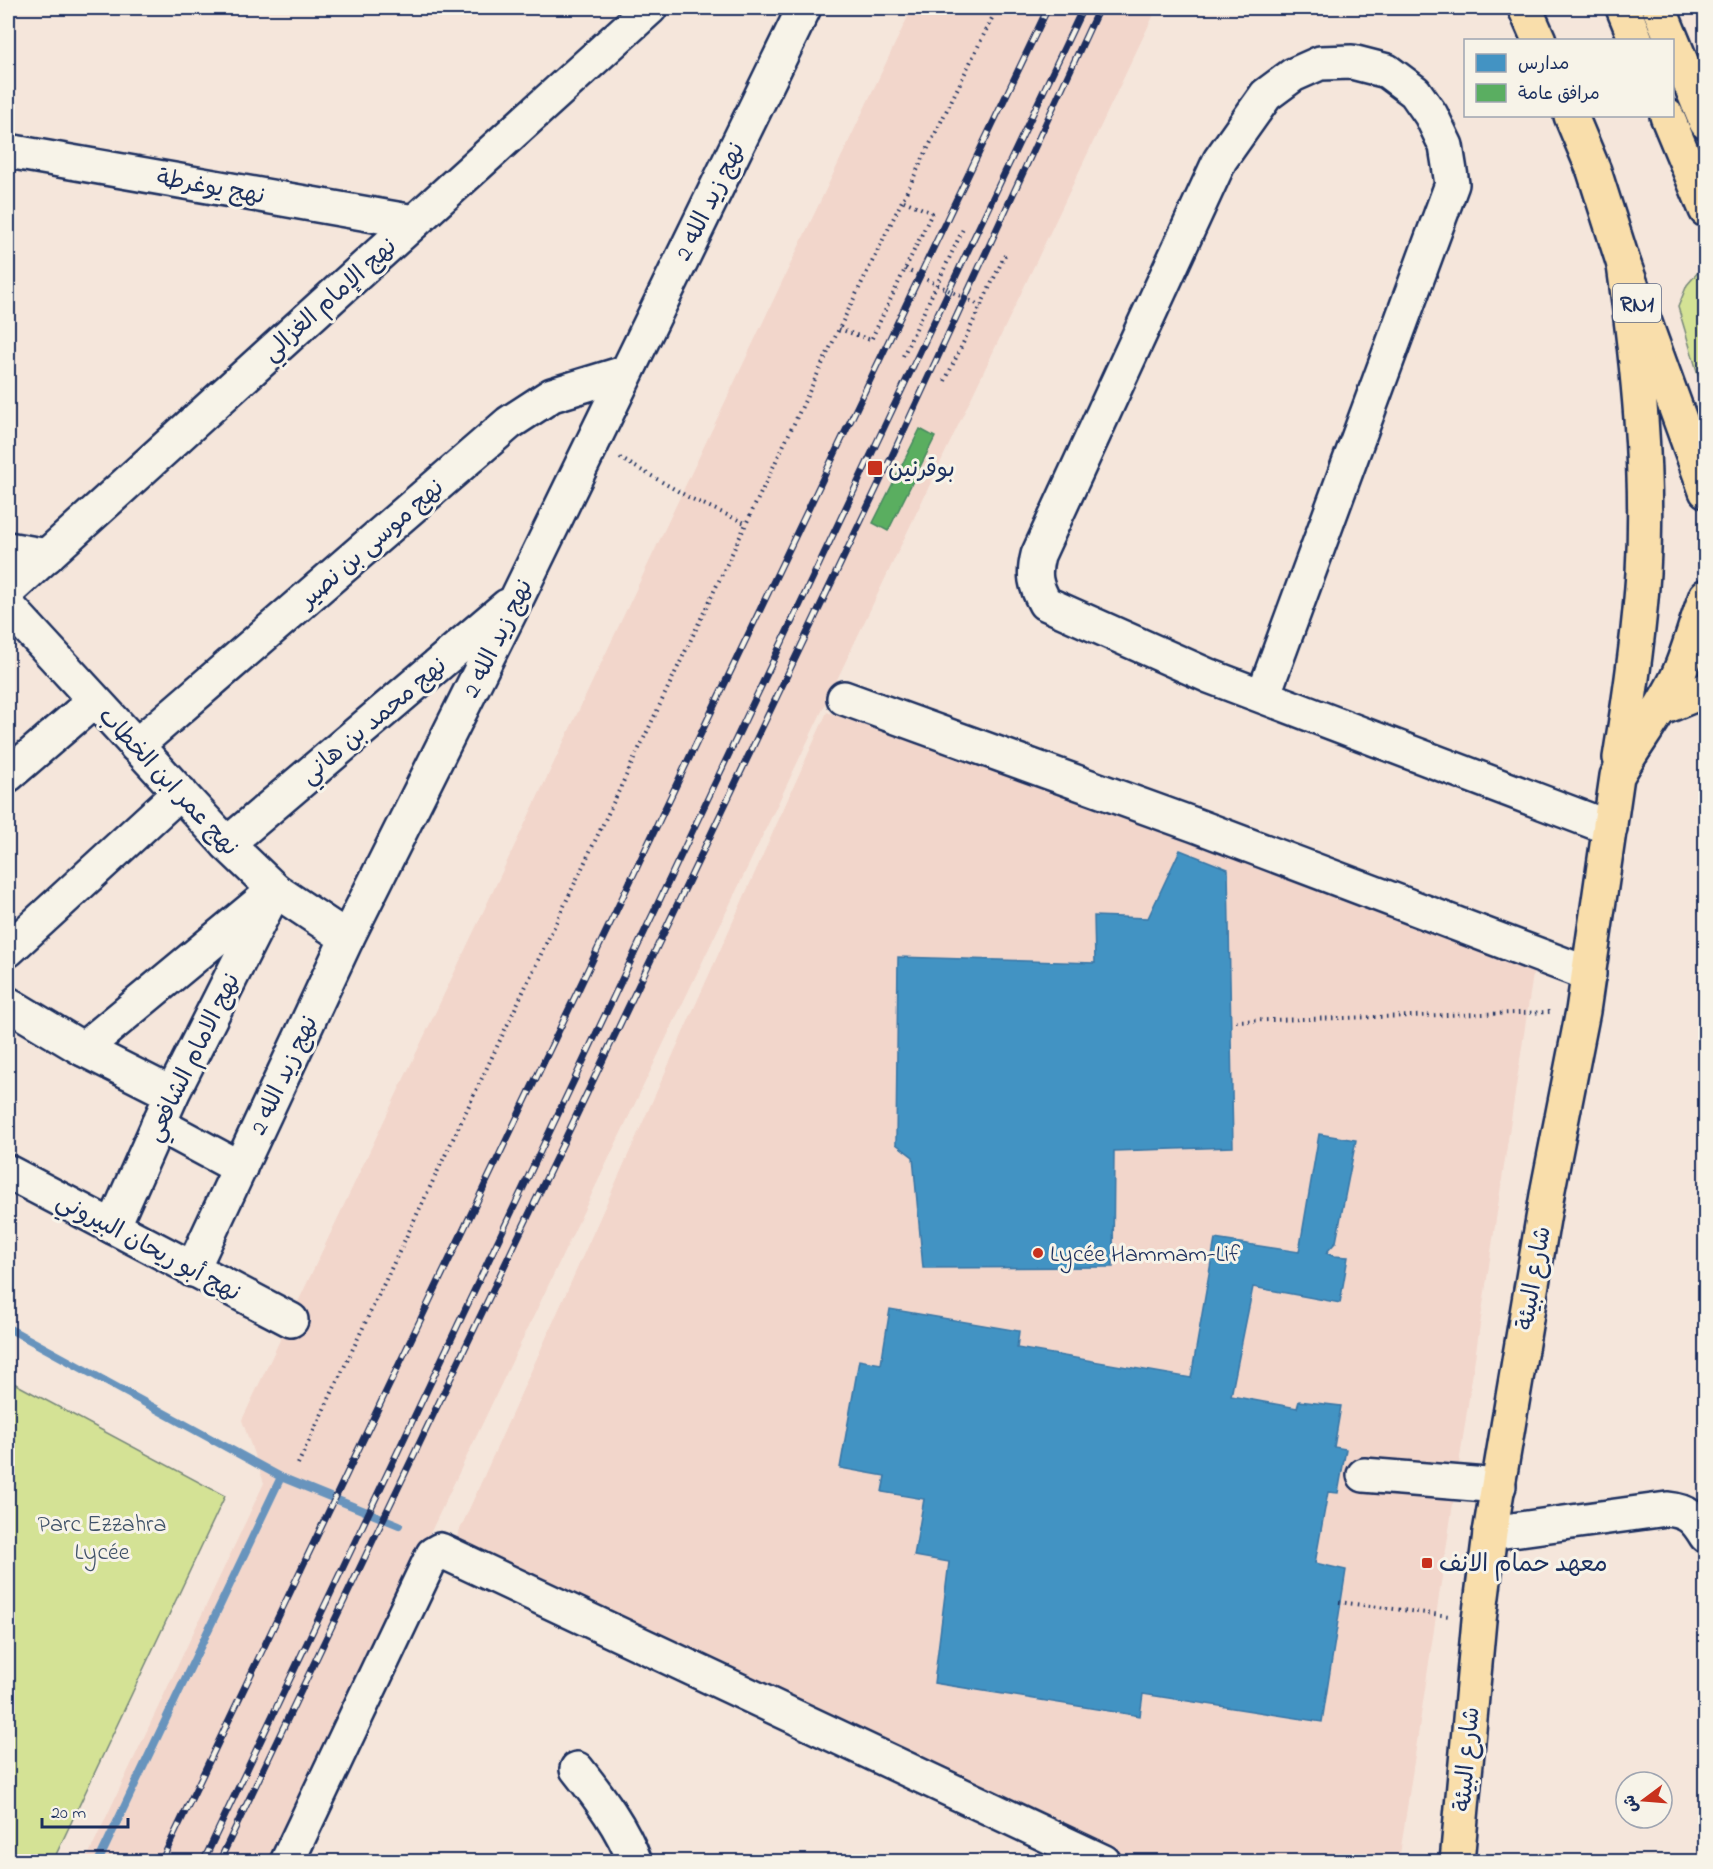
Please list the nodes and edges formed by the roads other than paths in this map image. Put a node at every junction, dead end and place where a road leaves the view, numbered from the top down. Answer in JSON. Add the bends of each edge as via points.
{"nodes":[{"id":1,"x":650,"y":8,"type":"edge"},
{"id":2,"x":804,"y":8,"type":"edge"},
{"id":3,"x":1525,"y":8,"type":"edge"},
{"id":4,"x":1623,"y":8,"type":"edge"},
{"id":5,"x":1659,"y":8,"type":"edge"},
{"id":6,"x":1539,"y":39,"type":"edge"},
{"id":7,"x":1636,"y":39,"type":"edge"},
{"id":8,"x":1672,"y":39,"type":"edge"},
{"id":9,"x":1674,"y":44,"type":"edge"},
{"id":10,"x":1570,"y":117,"type":"edge"},
{"id":11,"x":1667,"y":117,"type":"edge"},
{"id":12,"x":1706,"y":122,"type":"edge"},
{"id":13,"x":8,"y":151,"type":"edge"},
{"id":14,"x":1700,"y":197,"type":"edge"},
{"id":15,"x":414,"y":222,"type":"junction"},
{"id":16,"x":1624,"y":265,"type":"junction"},
{"id":17,"x":624,"y":374,"type":"junction"},
{"id":18,"x":1706,"y":491,"type":"edge"},
{"id":19,"x":8,"y":549,"type":"edge"},
{"id":20,"x":47,"y":556,"type":"junction"},
{"id":21,"x":8,"y":591,"type":"edge"},
{"id":22,"x":518,"y":596,"type":"junction"},
{"id":23,"x":1706,"y":596,"type":"edge"},
{"id":24,"x":8,"y":606,"type":"edge"},
{"id":25,"x":1706,"y":690,"type":"edge"},
{"id":26,"x":1263,"y":696,"type":"junction"},
{"id":27,"x":844,"y":698,"type":"dead end"},
{"id":28,"x":94,"y":701,"type":"junction"},
{"id":29,"x":1660,"y":709,"type":"junction"},
{"id":30,"x":136,"y":746,"type":"junction"},
{"id":31,"x":8,"y":776,"type":"edge"},
{"id":32,"x":1617,"y":776,"type":"junction"},
{"id":33,"x":180,"y":792,"type":"junction"},
{"id":34,"x":1610,"y":828,"type":"junction"},
{"id":35,"x":227,"y":844,"type":"junction"},
{"id":36,"x":275,"y":890,"type":"junction"},
{"id":37,"x":347,"y":938,"type":"junction"},
{"id":38,"x":10,"y":941,"type":"edge"},
{"id":39,"x":1589,"y":974,"type":"junction"},
{"id":40,"x":8,"y":1004,"type":"edge"},
{"id":41,"x":83,"y":1049,"type":"junction"},
{"id":42,"x":172,"y":1094,"type":"junction"},
{"id":43,"x":158,"y":1124,"type":"junction"},
{"id":44,"x":240,"y":1168,"type":"junction"},
{"id":45,"x":8,"y":1172,"type":"edge"},
{"id":46,"x":113,"y":1227,"type":"junction"},
{"id":47,"x":192,"y":1270,"type":"junction"},
{"id":48,"x":291,"y":1320,"type":"dead end"},
{"id":49,"x":1364,"y":1475,"type":"dead end"},
{"id":50,"x":1499,"y":1486,"type":"junction"},
{"id":51,"x":1490,"y":1533,"type":"junction"},
{"id":52,"x":1706,"y":1536,"type":"edge"},
{"id":53,"x":577,"y":1769,"type":"dead end"},
{"id":54,"x":287,"y":1862,"type":"edge"},
{"id":55,"x":635,"y":1862,"type":"edge"},
{"id":56,"x":1104,"y":1862,"type":"edge"},
{"id":57,"x":1457,"y":1862,"type":"edge"}],
"edges":[{"from":1,"to":15,"type":"street","name":"نهج الإمام الغزالي"},
{"from":2,"to":17,"type":"street","name":"نهج زيد الله 2"},
{"from":3,"to":6,"type":"main road"},
{"from":4,"to":7,"type":"main road"},
{"from":5,"to":8,"type":"main road"},
{"from":9,"to":12,"type":"main road"},
{"from":10,"to":16,"type":"main road","number":"RN1","via":[[1594,171]]},
{"from":11,"to":14,"type":"main road"},
{"from":13,"to":15,"type":"street","name":"نهج يوغرطة"},
{"from":15,"to":20,"type":"street","name":"نهج الإمام الغزالي"},
{"from":16,"to":18,"type":"main road","number":"RN1"},
{"from":16,"to":32,"type":"main road","via":[[1638,367],[1644,469],[1634,675]]},
{"from":17,"to":22,"type":"street","name":"نهج زيد الله 2"},
{"from":17,"to":30,"type":"street","name":"نهج موسى بن نصير","via":[[552,394],[509,423]]},
{"from":19,"to":20,"type":"street"},
{"from":20,"to":21,"type":"street","name":"نهج الإمام الغزالي"},
{"from":22,"to":35,"type":"street","name":"نهج محمد بن هاني"},
{"from":22,"to":37,"type":"street","name":"نهج زيد الله 2"},
{"from":23,"to":29,"type":"main road","name":"شارع البيئة","via":[[1690,645]]},
{"from":24,"to":28,"type":"street","name":"نهج عمر ابن الخطاب"},
{"from":25,"to":29,"type":"main road"},
{"from":26,"to":26,"type":"street","via":[[1045,603],[1035,585],[1034,572],[1038,555],[1220,160],[1266,95],[1293,75],[1320,63],[1352,62],[1387,72],[1415,92],[1446,146],[1452,184]]},
{"from":26,"to":34,"type":"street"},
{"from":27,"to":39,"type":"street"},
{"from":28,"to":30,"type":"street","name":"نهج عمر ابن الخطاب"},
{"from":28,"to":31,"type":"street"},
{"from":29,"to":32,"type":"main road","name":"شارع البيئة"},
{"from":30,"to":33,"type":"street","name":"نهج عمر ابن الخطاب"},
{"from":32,"to":34,"type":"main road","name":"شارع البيئة"},
{"from":33,"to":35,"type":"street","name":"نهج عمر ابن الخطاب"},
{"from":33,"to":38,"type":"street"},
{"from":34,"to":39,"type":"main road","name":"شارع البيئة"},
{"from":35,"to":36,"type":"street","name":"نهج عمر ابن الخطاب"},
{"from":36,"to":37,"type":"street","name":"نهج عمر ابن الخطاب"},
{"from":36,"to":41,"type":"street"},
{"from":36,"to":42,"type":"street","name":"نهج الامام الشافعي"},
{"from":37,"to":44,"type":"street","name":"نهج زيد الله 2"},
{"from":39,"to":50,"type":"main road","name":"شارع البيئة"},
{"from":40,"to":41,"type":"street"},
{"from":41,"to":42,"type":"street"},
{"from":42,"to":43,"type":"street","name":"نهج الامام الشافعي"},
{"from":43,"to":44,"type":"street"},
{"from":43,"to":46,"type":"street","name":"نهج الامام الشافعي"},
{"from":44,"to":47,"type":"street","name":"نهج زيد الله 2"},
{"from":45,"to":46,"type":"street","name":"نهج أبو ريحان البيروني"},
{"from":46,"to":47,"type":"street","name":"نهج أبو ريحان البيروني"},
{"from":47,"to":48,"type":"street","name":"نهج أبو ريحان البيروني"},
{"from":49,"to":50,"type":"street"},
{"from":50,"to":51,"type":"main road","name":"شارع البيئة"},
{"from":51,"to":52,"type":"street","via":[[1667,1509],[1684,1510]]},
{"from":51,"to":57,"type":"main road","name":"شارع البيئة"},
{"from":53,"to":55,"type":"street","via":[[605,1804]]},
{"from":54,"to":56,"type":"street","via":[[433,1554],[440,1550]]}]}
